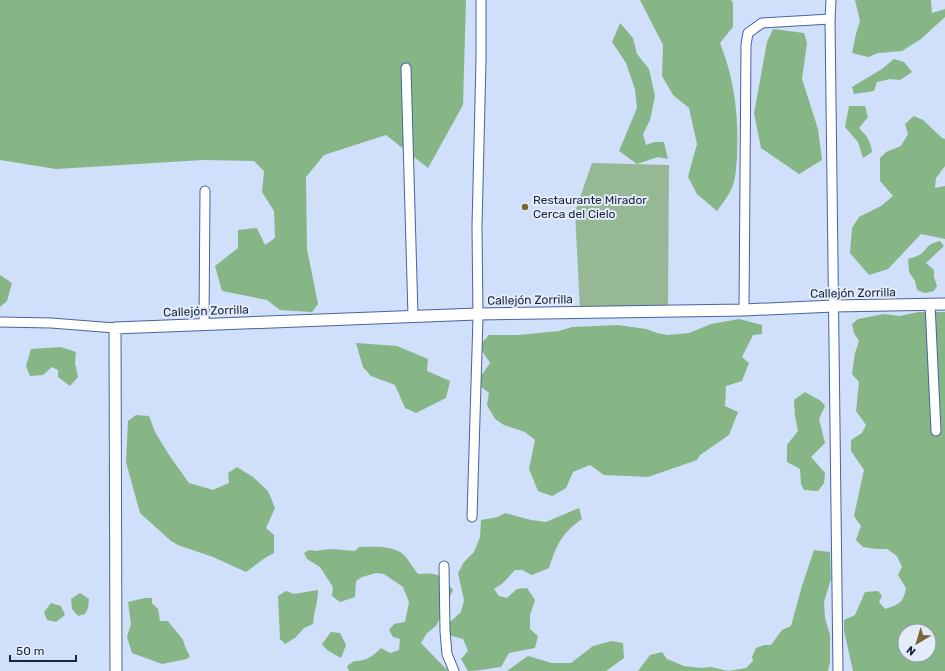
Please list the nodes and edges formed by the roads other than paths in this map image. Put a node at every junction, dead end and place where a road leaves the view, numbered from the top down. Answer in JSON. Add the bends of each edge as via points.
{"nodes":[{"id":1,"x":481,"y":0,"type":"edge"},
{"id":2,"x":832,"y":0,"type":"edge"},
{"id":3,"x":830,"y":19,"type":"junction"},
{"id":4,"x":406,"y":68,"type":"dead end"},
{"id":5,"x":205,"y":191,"type":"dead end"},
{"id":6,"x":930,"y":304,"type":"junction"},
{"id":7,"x":945,"y":304,"type":"edge"},
{"id":8,"x":834,"y":306,"type":"junction"},
{"id":9,"x":744,"y":310,"type":"junction"},
{"id":10,"x":477,"y":314,"type":"junction"},
{"id":11,"x":413,"y":316,"type":"junction"},
{"id":12,"x":0,"y":322,"type":"edge"},
{"id":13,"x":204,"y":324,"type":"junction"},
{"id":14,"x":115,"y":328,"type":"junction"},
{"id":15,"x":936,"y":431,"type":"dead end"},
{"id":16,"x":472,"y":517,"type":"dead end"},
{"id":17,"x":444,"y":566,"type":"dead end"},
{"id":18,"x":116,"y":671,"type":"edge"},
{"id":19,"x":454,"y":671,"type":"edge"},
{"id":20,"x":838,"y":671,"type":"edge"}],
"edges":[{"from":1,"to":10,"type":"street"},
{"from":2,"to":3,"type":"street"},
{"from":3,"to":8,"type":"street"},
{"from":3,"to":9,"type":"street","via":[[762,23],[748,33]]},
{"from":4,"to":11,"type":"street"},
{"from":5,"to":13,"type":"street"},
{"from":6,"to":7,"type":"street","name":"Callejón Zorrilla"},
{"from":6,"to":8,"type":"street","name":"Callejón Zorrilla"},
{"from":6,"to":15,"type":"street"},
{"from":8,"to":9,"type":"street","name":"Callejón Zorrilla"},
{"from":8,"to":20,"type":"street"},
{"from":9,"to":10,"type":"street","name":"Callejón Zorrilla"},
{"from":10,"to":11,"type":"street","name":"Callejón Zorrilla"},
{"from":10,"to":16,"type":"street"},
{"from":11,"to":13,"type":"street","name":"Callejón Zorrilla"},
{"from":12,"to":14,"type":"street"},
{"from":13,"to":14,"type":"street","name":"Callejón Zorrilla"},
{"from":14,"to":18,"type":"street"},
{"from":17,"to":19,"type":"street","via":[[447,654]]}]}
